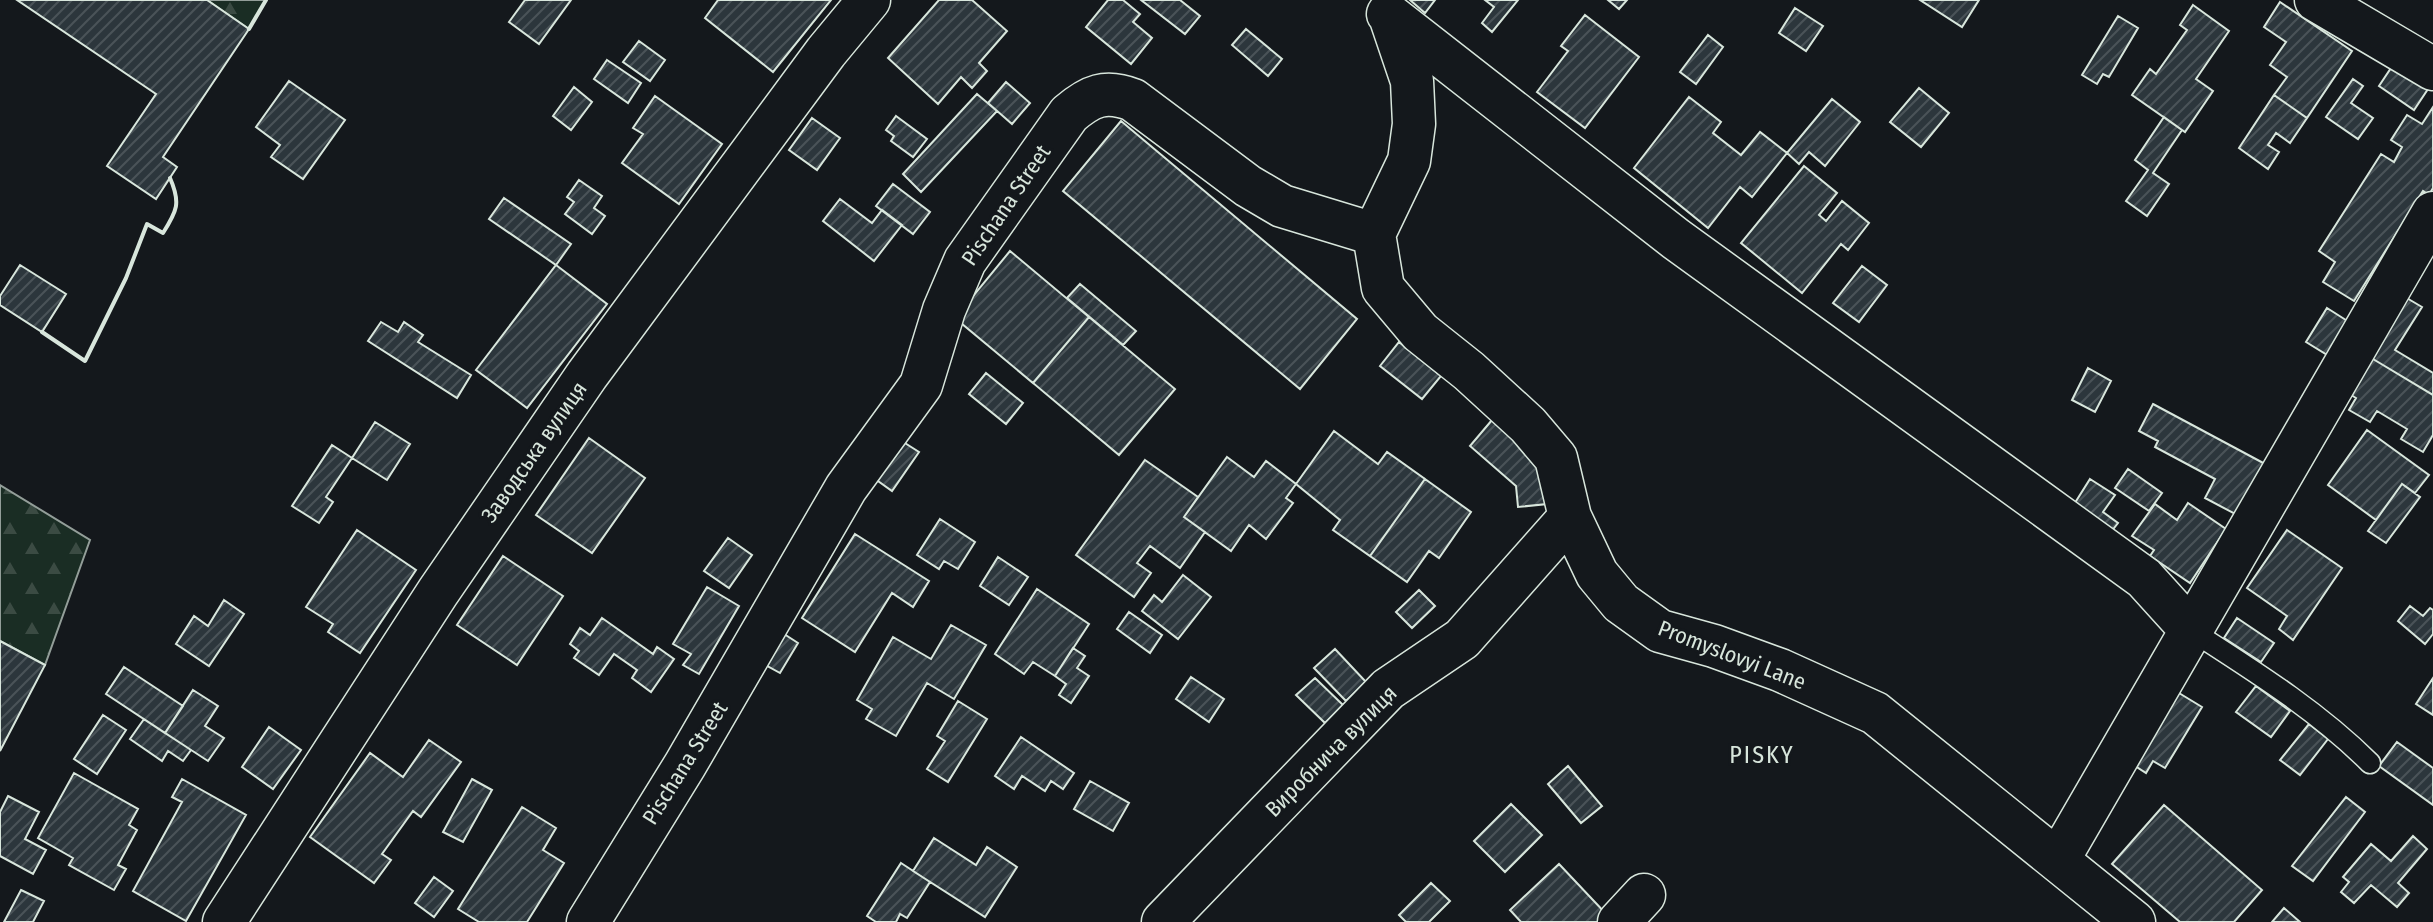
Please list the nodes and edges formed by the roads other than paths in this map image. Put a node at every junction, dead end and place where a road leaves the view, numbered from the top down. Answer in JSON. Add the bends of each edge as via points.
{"nodes":[{"id":1,"x":869,"y":0,"type":"edge"},
{"id":2,"x":2316,"y":0,"type":"edge"},
{"id":3,"x":1382,"y":8,"type":"edge"},
{"id":4,"x":2433,"y":69,"type":"edge"},
{"id":5,"x":2433,"y":213,"type":"edge"},
{"id":6,"x":1374,"y":234,"type":"junction"},
{"id":7,"x":1570,"y":517,"type":"junction"},
{"id":8,"x":2192,"y":631,"type":"junction"},
{"id":9,"x":2370,"y":763,"type":"dead end"},
{"id":10,"x":2058,"y":860,"type":"junction"},
{"id":11,"x":224,"y":922,"type":"edge"},
{"id":12,"x":588,"y":922,"type":"edge"},
{"id":13,"x":1163,"y":922,"type":"edge"},
{"id":14,"x":2134,"y":922,"type":"edge"}],
"edges":[{"from":1,"to":11,"type":"street","name":"Заводська вулиця","via":[[587,375],[438,592]]},
{"from":2,"to":4,"type":"street"},
{"from":3,"to":6,"type":"street","via":[[1412,81],[1414,124],[1409,161]]},
{"from":3,"to":8,"type":"street","via":[[1676,239],[2144,578]]},
{"from":5,"to":8,"type":"street"},
{"from":6,"to":7,"type":"street","name":"Promyslovyi Lane","via":[[1383,288],[1420,332],[1528,425],[1556,458]]},
{"from":6,"to":12,"type":"street","name":"Pischana Street","via":[[1282,206],[1133,100],[1117,94],[1085,100],[1069,114],[965,261],[921,385],[846,488]]},
{"from":7,"to":10,"type":"street","name":"Promyslovyi Lane","via":[[1597,574],[1621,603],[1660,631],[1780,670],[1875,713]]},
{"from":7,"to":13,"type":"street","name":"Виробнича вулиця","via":[[1462,639],[1388,689]]},
{"from":8,"to":9,"type":"lane","via":[[2308,709]]},
{"from":8,"to":10,"type":"street"},
{"from":10,"to":14,"type":"street","name":"Promyslovyi Lane"}]}
